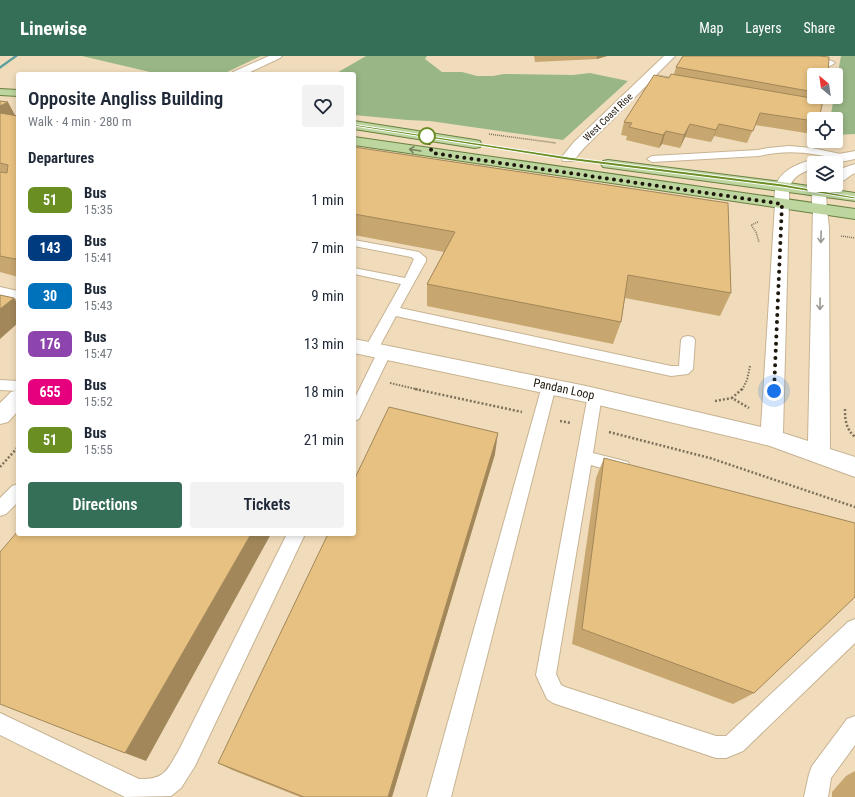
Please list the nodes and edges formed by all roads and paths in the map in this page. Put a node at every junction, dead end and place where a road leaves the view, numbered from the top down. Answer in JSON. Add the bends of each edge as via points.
{"nodes":[{"id":1,"x":277,"y":56,"type":"edge"},
{"id":2,"x":670,"y":56,"type":"edge"},
{"id":3,"x":780,"y":56,"type":"edge"},
{"id":4,"x":830,"y":63,"type":"edge"},
{"id":5,"x":241,"y":72,"type":"edge"},
{"id":6,"x":648,"y":77,"type":"junction"},
{"id":7,"x":0,"y":84,"type":"edge"},
{"id":8,"x":16,"y":85,"type":"edge"},
{"id":9,"x":693,"y":85,"type":"edge"},
{"id":10,"x":0,"y":92,"type":"edge"},
{"id":11,"x":16,"y":93,"type":"edge"},
{"id":12,"x":356,"y":125,"type":"edge"},
{"id":13,"x":356,"y":141,"type":"edge"},
{"id":14,"x":488,"y":146,"type":"dead end"},
{"id":15,"x":764,"y":151,"type":"junction"},
{"id":16,"x":554,"y":156,"type":"dead end"},
{"id":17,"x":848,"y":156,"type":"edge"},
{"id":18,"x":568,"y":158,"type":"junction"},
{"id":19,"x":652,"y":159,"type":"dead end"},
{"id":20,"x":583,"y":160,"type":"dead end"},
{"id":21,"x":807,"y":161,"type":"edge"},
{"id":22,"x":599,"y":162,"type":"dead end"},
{"id":23,"x":807,"y":166,"type":"edge"},
{"id":24,"x":855,"y":168,"type":"edge"},
{"id":25,"x":843,"y":174,"type":"edge"},
{"id":26,"x":807,"y":191,"type":"edge"},
{"id":27,"x":824,"y":192,"type":"edge"},
{"id":28,"x":838,"y":192,"type":"edge"},
{"id":29,"x":782,"y":195,"type":"junction"},
{"id":30,"x":855,"y":197,"type":"edge"},
{"id":31,"x":820,"y":209,"type":"junction"},
{"id":32,"x":855,"y":214,"type":"edge"},
{"id":33,"x":356,"y":243,"type":"edge"},
{"id":34,"x":356,"y":271,"type":"edge"},
{"id":35,"x":408,"y":282,"type":"junction"},
{"id":36,"x":0,"y":291,"type":"edge"},
{"id":37,"x":16,"y":295,"type":"edge"},
{"id":38,"x":393,"y":311,"type":"junction"},
{"id":39,"x":688,"y":340,"type":"dead end"},
{"id":40,"x":370,"y":350,"type":"edge"},
{"id":41,"x":372,"y":378,"type":"junction"},
{"id":42,"x":0,"y":386,"type":"edge"},
{"id":43,"x":16,"y":386,"type":"edge"},
{"id":44,"x":549,"y":386,"type":"junction"},
{"id":45,"x":359,"y":393,"type":"edge"},
{"id":46,"x":595,"y":395,"type":"junction"},
{"id":47,"x":16,"y":400,"type":"edge"},
{"id":48,"x":356,"y":407,"type":"edge"},
{"id":49,"x":0,"y":416,"type":"edge"},
{"id":50,"x":541,"y":417,"type":"junction"},
{"id":51,"x":590,"y":426,"type":"junction"},
{"id":52,"x":772,"y":438,"type":"junction"},
{"id":53,"x":16,"y":449,"type":"edge"},
{"id":54,"x":819,"y":454,"type":"junction"},
{"id":55,"x":584,"y":457,"type":"junction"},
{"id":56,"x":0,"y":467,"type":"edge"},
{"id":57,"x":855,"y":467,"type":"edge"},
{"id":58,"x":638,"y":471,"type":"edge"},
{"id":59,"x":16,"y":493,"type":"edge"},
{"id":60,"x":855,"y":507,"type":"edge"},
{"id":61,"x":0,"y":510,"type":"edge"},
{"id":62,"x":295,"y":536,"type":"edge"},
{"id":63,"x":855,"y":629,"type":"edge"},
{"id":64,"x":0,"y":724,"type":"edge"},
{"id":65,"x":855,"y":726,"type":"edge"},
{"id":66,"x":439,"y":797,"type":"edge"},
{"id":67,"x":816,"y":797,"type":"edge"}],
"edges":[{"from":1,"to":5,"type":"street"},
{"from":2,"to":6,"type":"street","name":"West Coast Rise"},
{"from":3,"to":4,"type":"street"},
{"from":6,"to":9,"type":"street"},
{"from":6,"to":18,"type":"street","name":"West Coast Rise"},
{"from":7,"to":8,"type":"main road"},
{"from":10,"to":11,"type":"main road"},
{"from":12,"to":14,"type":"main road"},
{"from":29,"to":13,"type":"main road","one_way":true},
{"from":15,"to":17,"type":"lane","via":[[789,149]]},
{"from":15,"to":19,"type":"lane"},
{"from":15,"to":21,"type":"lane","via":[[797,156]]},
{"from":16,"to":18,"type":"main road"},
{"from":18,"to":20,"type":"main road"},
{"from":22,"to":29,"type":"main road"},
{"from":23,"to":29,"type":"street","via":[[785,180]]},
{"from":24,"to":25,"type":"street"},
{"from":26,"to":29,"type":"main road"},
{"from":27,"to":31,"type":"street"},
{"from":28,"to":30,"type":"main road"},
{"from":29,"to":31,"type":"main road"},
{"from":29,"to":52,"type":"street"},
{"from":31,"to":32,"type":"main road"},
{"from":31,"to":54,"type":"street","one_way":true},
{"from":33,"to":35,"type":"lane","via":[[419,256],[420,261]]},
{"from":34,"to":35,"type":"lane"},
{"from":35,"to":38,"type":"lane"},
{"from":36,"to":37,"type":"lane"},
{"from":38,"to":39,"type":"lane","via":[[670,371],[686,369]]},
{"from":38,"to":40,"type":"lane"},
{"from":40,"to":41,"type":"lane"},
{"from":40,"to":44,"type":"street","name":"Pandan Loop"},
{"from":41,"to":45,"type":"lane"},
{"from":41,"to":50,"type":"path"},
{"from":42,"to":43,"type":"lane"},
{"from":44,"to":46,"type":"street","name":"Pandan Loop"},
{"from":44,"to":50,"type":"lane"},
{"from":45,"to":48,"type":"lane"},
{"from":46,"to":51,"type":"lane"},
{"from":46,"to":52,"type":"street","name":"Pandan Loop"},
{"from":47,"to":49,"type":"street"},
{"from":50,"to":51,"type":"path"},
{"from":50,"to":66,"type":"lane"},
{"from":51,"to":55,"type":"lane"},
{"from":51,"to":60,"type":"path","via":[[710,458]]},
{"from":52,"to":54,"type":"street","name":"Pandan Loop"},
{"from":53,"to":56,"type":"path"},
{"from":54,"to":57,"type":"street","name":"Pandan Loop"},
{"from":55,"to":58,"type":"lane"},
{"from":55,"to":63,"type":"lane","via":[[546,675],[554,692],[560,696],[716,747],[726,747],[735,743]]},
{"from":59,"to":61,"type":"lane"},
{"from":62,"to":64,"type":"lane","via":[[187,758],[167,786],[153,792],[138,791]]},
{"from":65,"to":67,"type":"lane","via":[[820,774]]}]}
